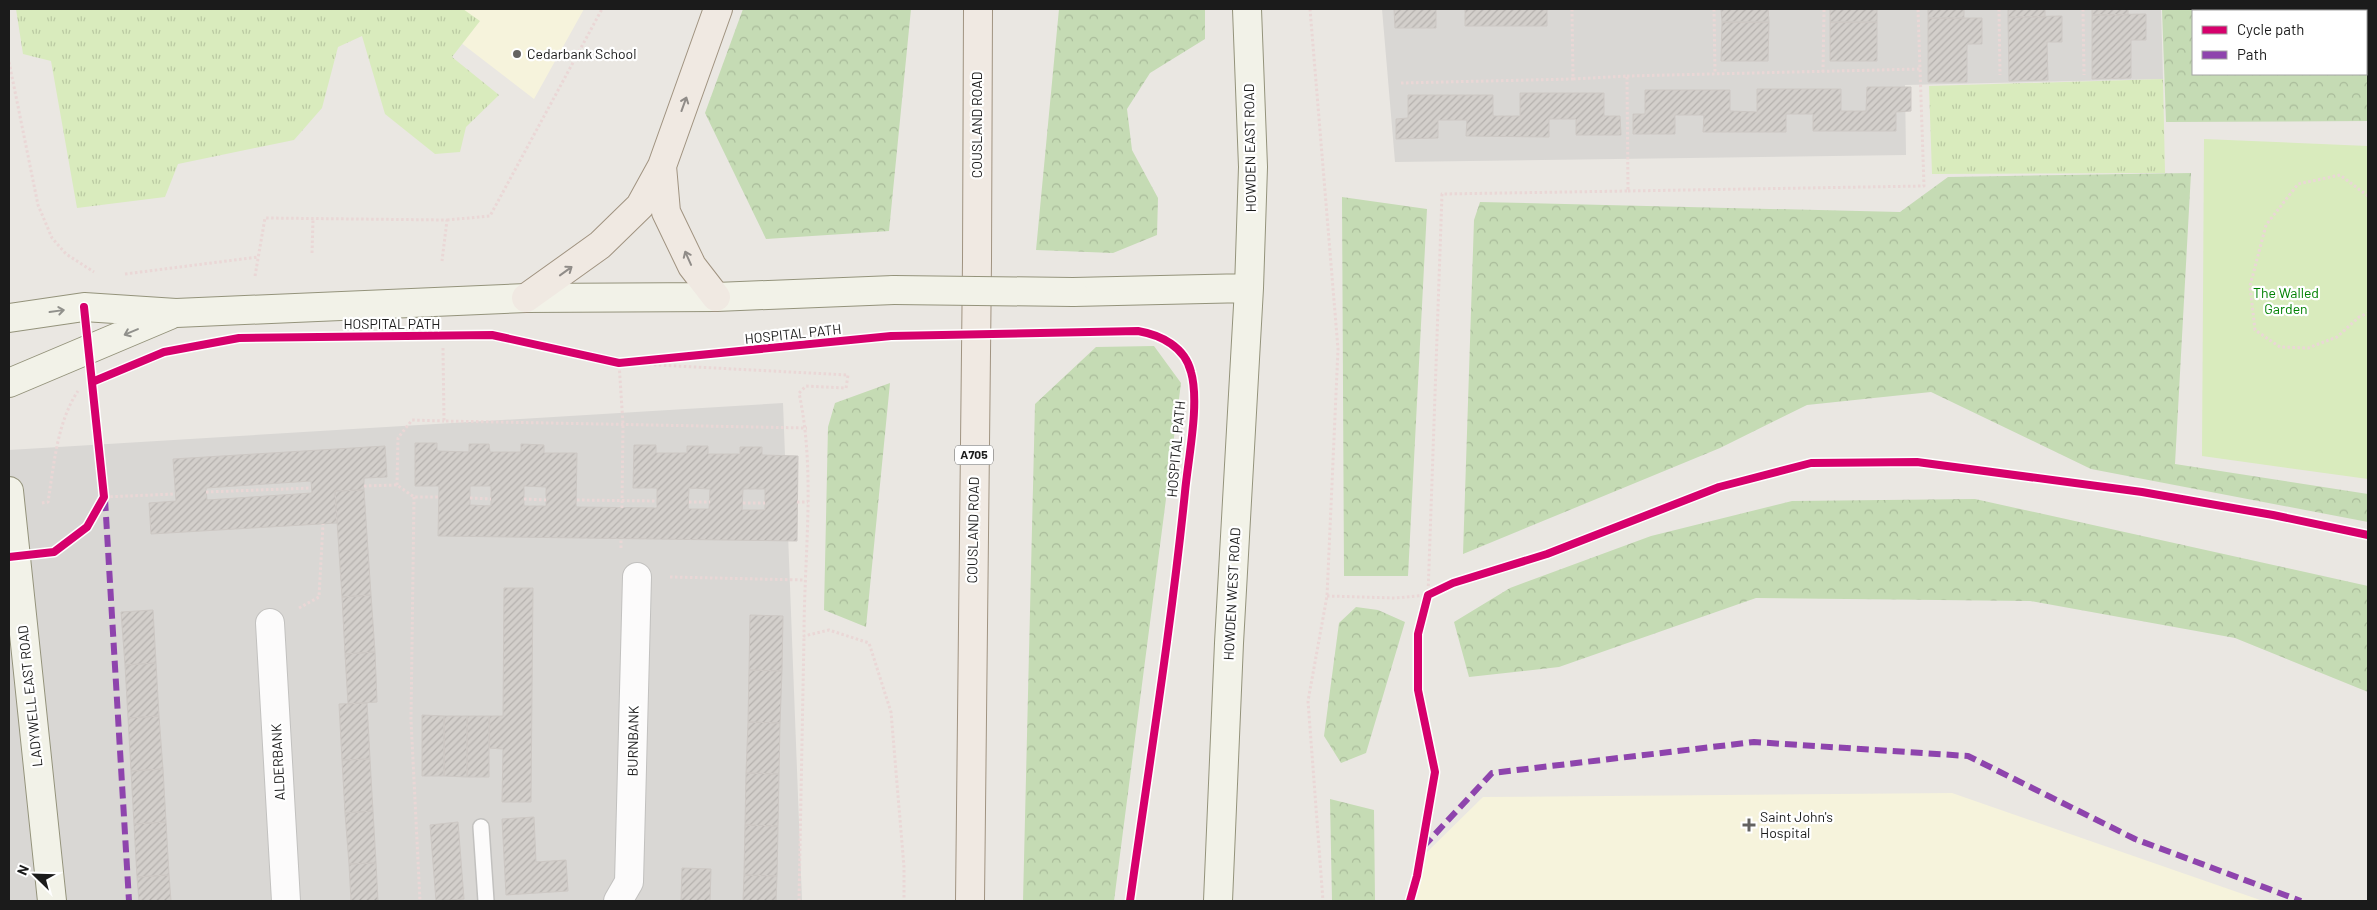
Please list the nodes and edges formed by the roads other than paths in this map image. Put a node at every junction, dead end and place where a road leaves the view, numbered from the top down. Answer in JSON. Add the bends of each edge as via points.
{"nodes":[{"id":1,"x":718,"y":9,"type":"edge"},
{"id":2,"x":978,"y":9,"type":"edge"},
{"id":3,"x":1246,"y":9,"type":"edge"},
{"id":4,"x":662,"y":166,"type":"junction"},
{"id":5,"x":1249,"y":288,"type":"junction"},
{"id":6,"x":716,"y":297,"type":"junction"},
{"id":7,"x":526,"y":298,"type":"junction"},
{"id":8,"x":176,"y":313,"type":"junction"},
{"id":9,"x":9,"y":318,"type":"edge"},
{"id":10,"x":9,"y":383,"type":"edge"},
{"id":11,"x":10,"y":503,"type":"edge"},
{"id":12,"x":637,"y":577,"type":"road end"},
{"id":13,"x":270,"y":623,"type":"road end"},
{"id":14,"x":481,"y":827,"type":"dead end"},
{"id":15,"x":52,"y":901,"type":"edge"},
{"id":16,"x":286,"y":901,"type":"edge"},
{"id":17,"x":486,"y":901,"type":"edge"},
{"id":18,"x":618,"y":901,"type":"edge"},
{"id":19,"x":970,"y":901,"type":"edge"},
{"id":20,"x":1218,"y":901,"type":"edge"}],
"edges":[{"from":4,"to":1,"type":"main road","one_way":true},
{"from":2,"to":19,"type":"main road","name":"COUSLAND ROAD","number":"A705"},
{"from":3,"to":5,"type":"street","name":"HOWDEN EAST ROAD","via":[[1253,167]]},
{"from":6,"to":4,"type":"main road","one_way":true,"via":[[692,266],[666,212]]},
{"from":7,"to":4,"type":"main road","one_way":true,"via":[[600,245],[640,206]]},
{"from":5,"to":6,"type":"street","bridge":true,"via":[[1073,292],[894,290]]},
{"from":5,"to":20,"type":"street","name":"HOWDEN WEST ROAD"},
{"from":6,"to":7,"type":"street"},
{"from":7,"to":8,"type":"street"},
{"from":9,"to":8,"type":"street","one_way":true,"via":[[84,307]]},
{"from":8,"to":10,"type":"street","one_way":true},
{"from":11,"to":15,"type":"street","name":"LADYWELL EAST ROAD"},
{"from":12,"to":18,"type":"street","name":"BURNBANK","via":[[629,882]]},
{"from":13,"to":16,"type":"street","name":"ALDERBANK"},
{"from":14,"to":17,"type":"lane"}]}
